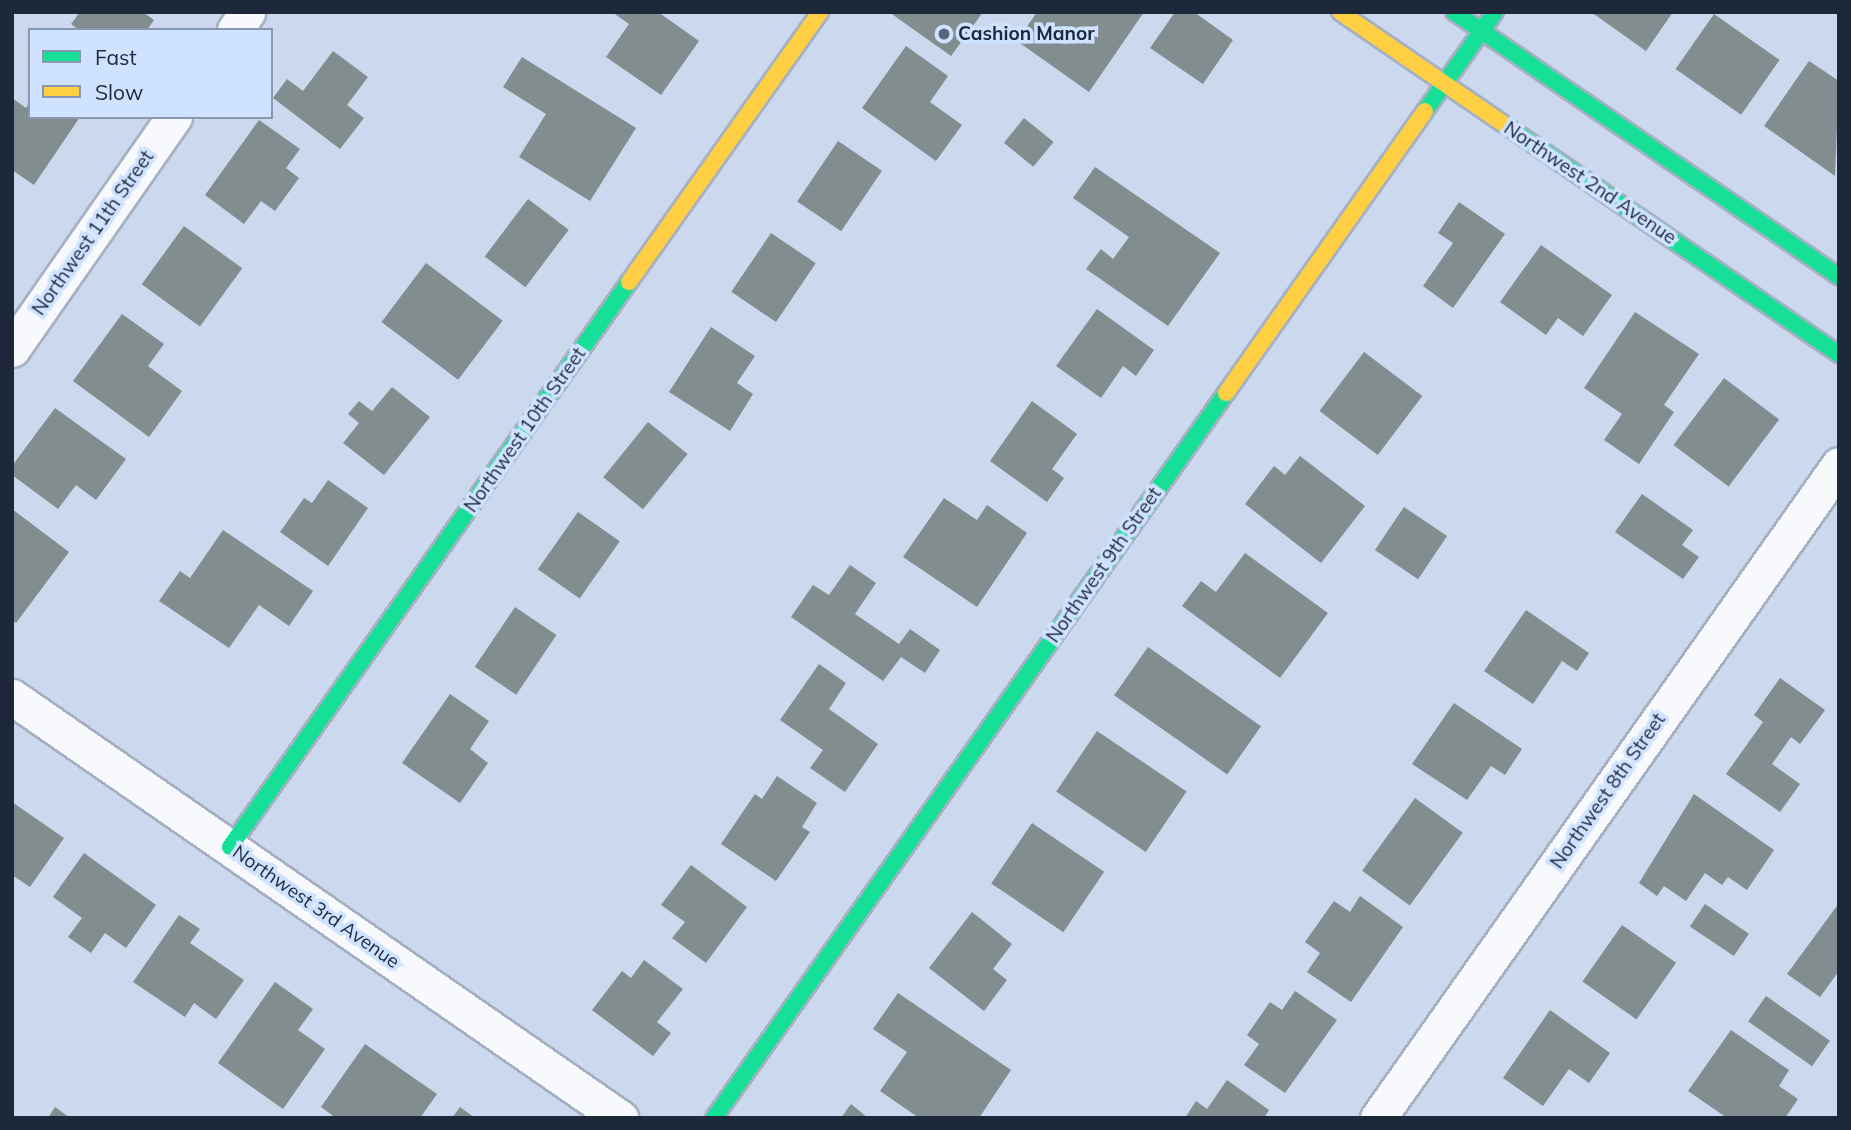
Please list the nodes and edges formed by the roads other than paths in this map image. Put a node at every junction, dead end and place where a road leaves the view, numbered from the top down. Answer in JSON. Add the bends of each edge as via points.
{"nodes":[{"id":1,"x":247,"y":12,"type":"edge"},
{"id":2,"x":820,"y":12,"type":"edge"},
{"id":3,"x":1340,"y":12,"type":"edge"},
{"id":4,"x":1454,"y":12,"type":"edge"},
{"id":5,"x":1495,"y":12,"type":"edge"},
{"id":6,"x":236,"y":28,"type":"edge"},
{"id":7,"x":1482,"y":31,"type":"junction"},
{"id":8,"x":1444,"y":83,"type":"junction"},
{"id":9,"x":173,"y":119,"type":"edge"},
{"id":10,"x":1839,"y":277,"type":"edge"},
{"id":11,"x":12,"y":349,"type":"edge"},
{"id":12,"x":1839,"y":354,"type":"edge"},
{"id":13,"x":1839,"y":465,"type":"edge"},
{"id":14,"x":12,"y":697,"type":"edge"},
{"id":15,"x":230,"y":848,"type":"junction"},
{"id":16,"x":620,"y":1118,"type":"edge"},
{"id":17,"x":713,"y":1118,"type":"edge"},
{"id":18,"x":1378,"y":1118,"type":"edge"}],
"edges":[{"from":1,"to":6,"type":"street"},
{"from":2,"to":15,"type":"street","name":"Northwest 10th Street"},
{"from":3,"to":8,"type":"street","name":"Northwest 2nd Avenue"},
{"from":4,"to":7,"type":"street"},
{"from":5,"to":7,"type":"street","name":"Northwest 9th Street"},
{"from":7,"to":8,"type":"street","name":"Northwest 9th Street"},
{"from":7,"to":10,"type":"street"},
{"from":8,"to":12,"type":"street","name":"Northwest 2nd Avenue"},
{"from":8,"to":17,"type":"street","name":"Northwest 9th Street"},
{"from":9,"to":11,"type":"street","name":"Northwest 11th Street"},
{"from":13,"to":18,"type":"street","name":"Northwest 8th Street"},
{"from":14,"to":15,"type":"street","name":"Northwest 3rd Avenue"},
{"from":15,"to":16,"type":"street","name":"Northwest 3rd Avenue"}]}
